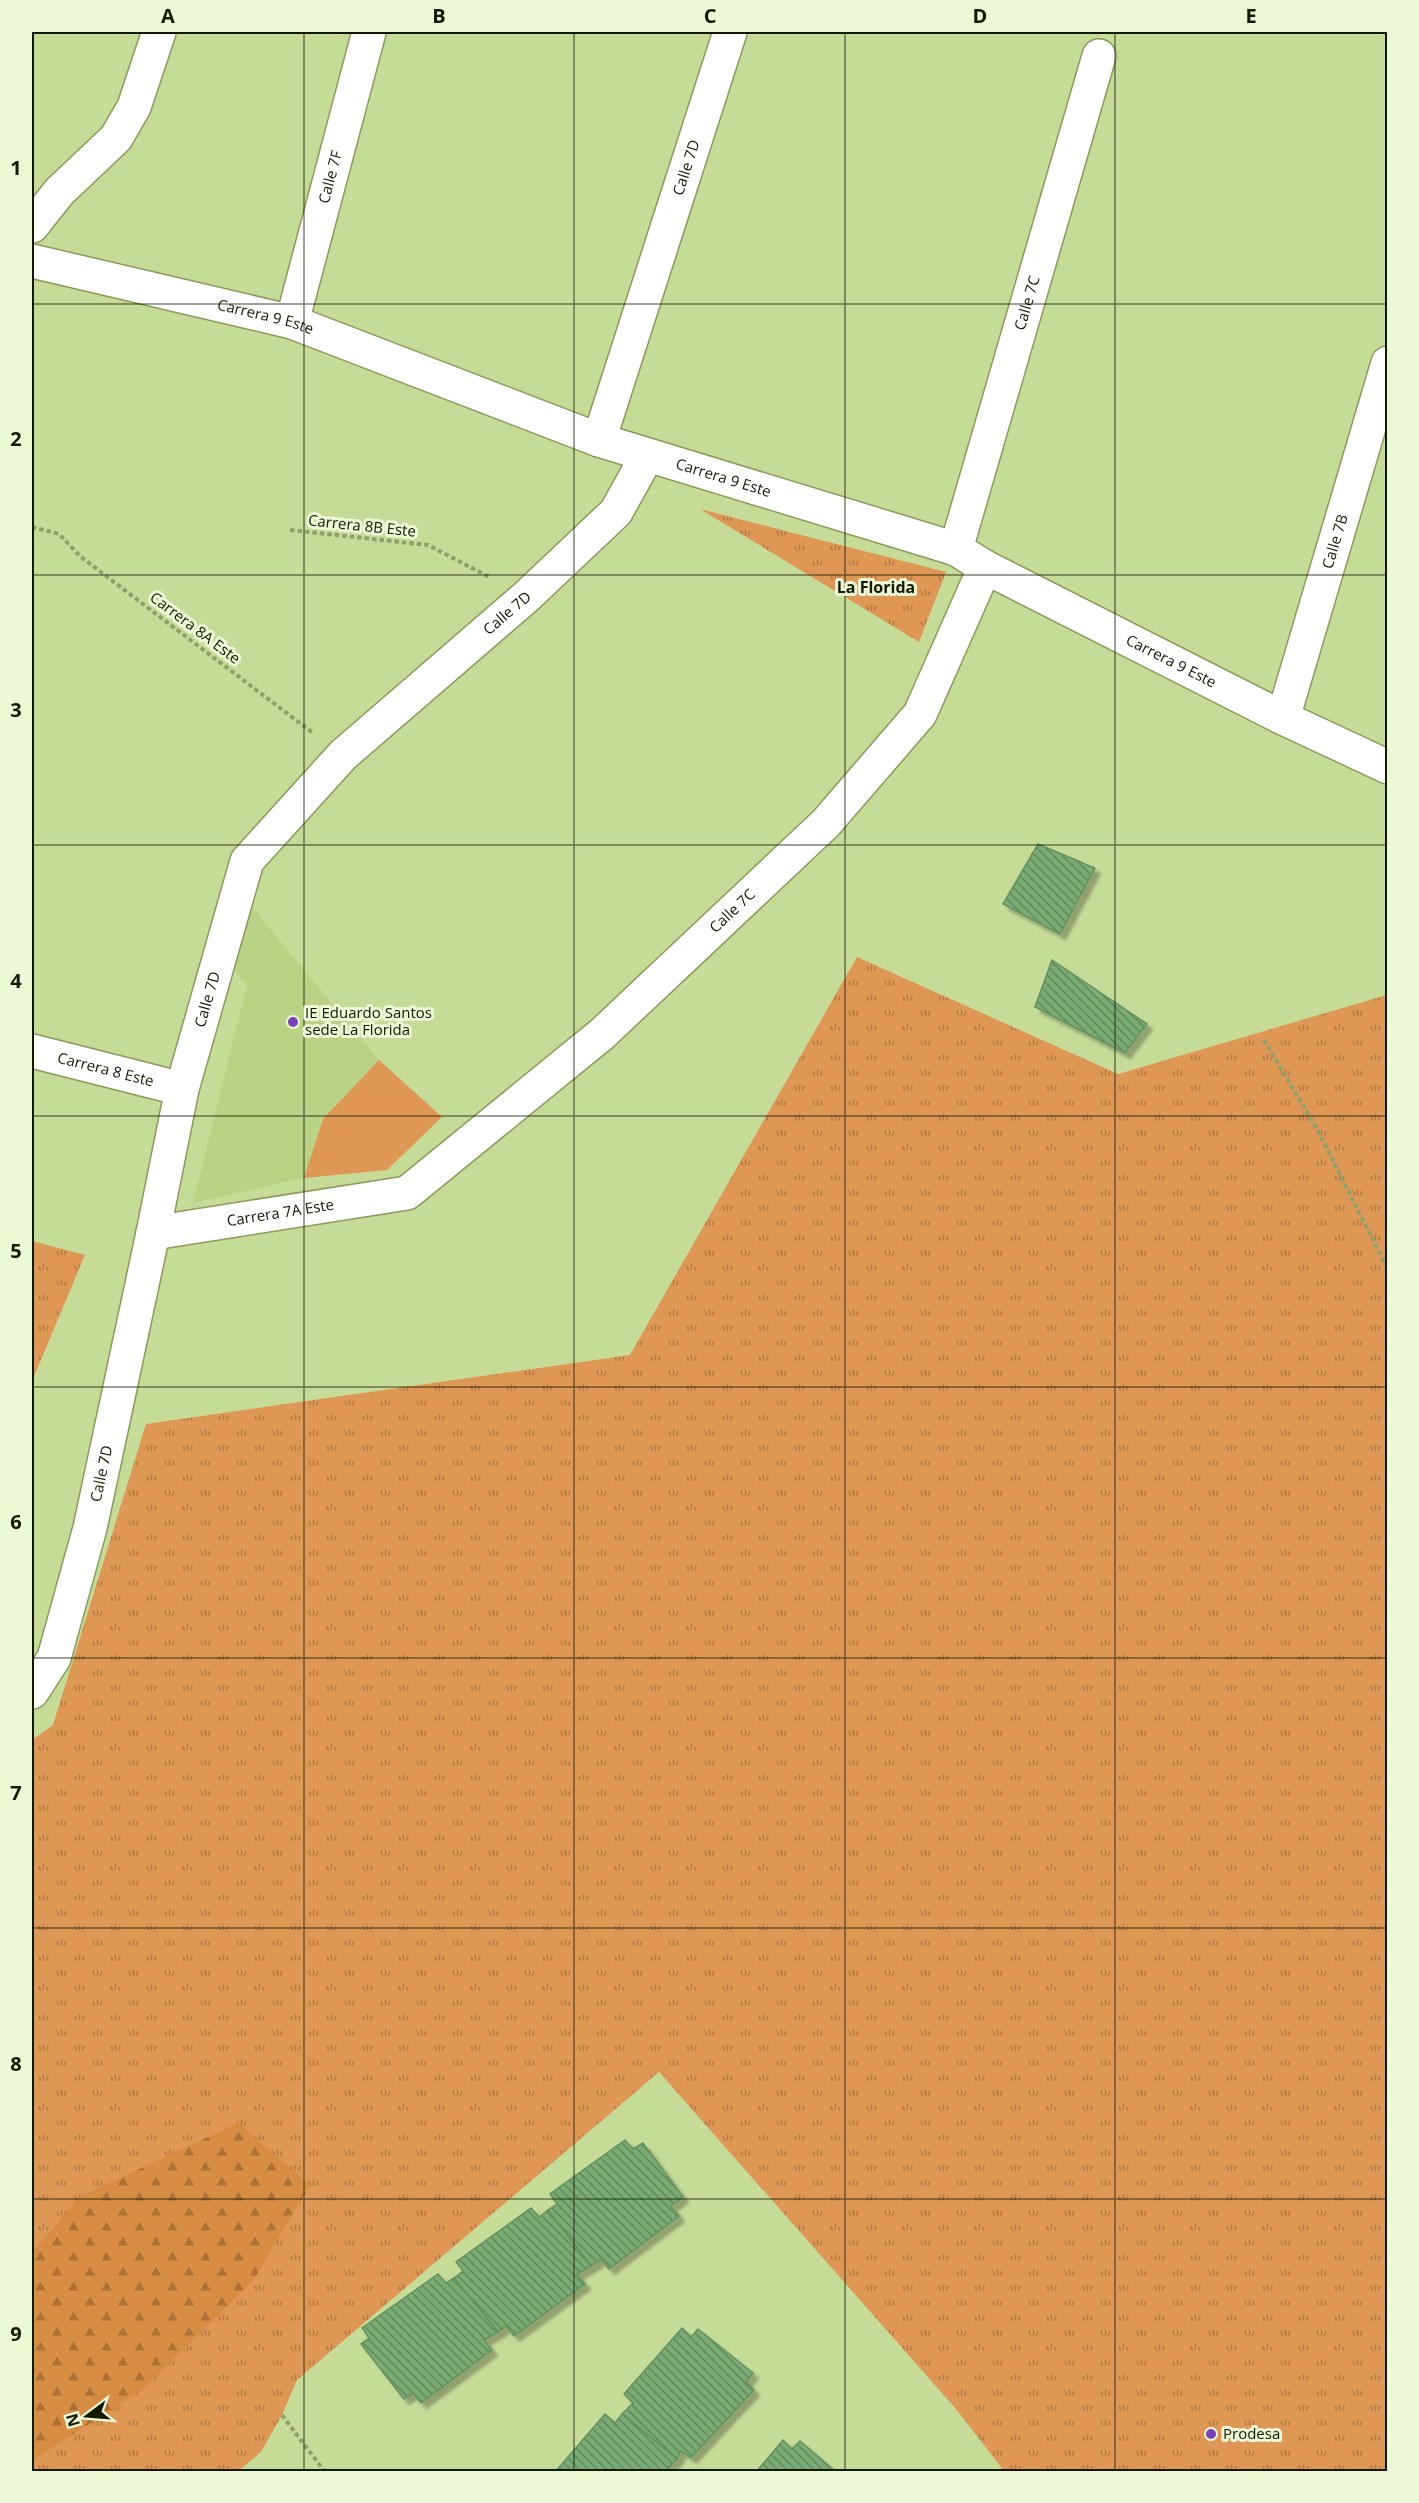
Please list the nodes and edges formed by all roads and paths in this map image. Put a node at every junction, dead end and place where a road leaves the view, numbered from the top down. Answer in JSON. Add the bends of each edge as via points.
{"nodes":[{"id":1,"x":159,"y":32,"type":"edge"},
{"id":2,"x":369,"y":32,"type":"edge"},
{"id":3,"x":730,"y":32,"type":"edge"},
{"id":4,"x":1099,"y":56,"type":"dead end"},
{"id":5,"x":32,"y":226,"type":"edge"},
{"id":6,"x":32,"y":261,"type":"edge"},
{"id":7,"x":292,"y":322,"type":"junction"},
{"id":8,"x":1388,"y":363,"type":"edge"},
{"id":9,"x":599,"y":440,"type":"junction"},
{"id":10,"x":647,"y":456,"type":"junction"},
{"id":11,"x":32,"y":527,"type":"edge"},
{"id":12,"x":290,"y":530,"type":"dead end"},
{"id":13,"x":956,"y":549,"type":"junction"},
{"id":14,"x":985,"y":567,"type":"junction"},
{"id":15,"x":526,"y":597,"type":"junction"},
{"id":16,"x":1283,"y":718,"type":"junction"},
{"id":17,"x":343,"y":755,"type":"junction"},
{"id":18,"x":1388,"y":767,"type":"edge"},
{"id":19,"x":1264,"y":1040,"type":"dead end"},
{"id":20,"x":32,"y":1051,"type":"edge"},
{"id":21,"x":182,"y":1089,"type":"junction"},
{"id":22,"x":407,"y":1193,"type":"joint"},
{"id":23,"x":153,"y":1233,"type":"junction"},
{"id":24,"x":1388,"y":1270,"type":"edge"},
{"id":25,"x":32,"y":1692,"type":"edge"},
{"id":26,"x":282,"y":2415,"type":"dead end"},
{"id":27,"x":325,"y":2472,"type":"edge"}],
"edges":[{"from":1,"to":5,"type":"street","via":[[134,107],[116,138],[59,192]]},
{"from":2,"to":7,"type":"street","name":"Calle 7F"},
{"from":3,"to":9,"type":"street","name":"Calle 7D"},
{"from":4,"to":13,"type":"street","name":"Calle 7C"},
{"from":6,"to":7,"type":"street","name":"Carrera 9 Este"},
{"from":7,"to":9,"type":"street","name":"Carrera 9 Este"},
{"from":8,"to":16,"type":"street","name":"Calle 7B"},
{"from":9,"to":10,"type":"street","name":"Carrera 9 Este"},
{"from":10,"to":13,"type":"street","name":"Carrera 9 Este"},
{"from":10,"to":15,"type":"street","name":"Calle 7D","via":[[616,512]]},
{"from":11,"to":17,"type":"path","name":"Carrera 8A Este","via":[[59,534],[81,557]]},
{"from":12,"to":15,"type":"path","name":"Carrera 8B Este","via":[[428,545]]},
{"from":13,"to":14,"type":"street","name":"Carrera 9 Este"},
{"from":14,"to":16,"type":"street","name":"Carrera 9 Este"},
{"from":14,"to":22,"type":"street","name":"Calle 7C","via":[[920,714],[826,823],[602,1034]]},
{"from":15,"to":17,"type":"street","name":"Calle 7D"},
{"from":16,"to":18,"type":"street","name":"Carrera 9 Este"},
{"from":17,"to":21,"type":"street","name":"Calle 7D","via":[[247,861]]},
{"from":19,"to":24,"type":"path","via":[[1317,1129]]},
{"from":20,"to":21,"type":"street","name":"Carrera 8 Este"},
{"from":21,"to":23,"type":"street","name":"Calle 7D"},
{"from":22,"to":23,"type":"street","name":"Carrera 7A Este"},
{"from":23,"to":25,"type":"street","name":"Calle 7D","via":[[90,1528],[54,1658]]},
{"from":26,"to":27,"type":"path"}]}
